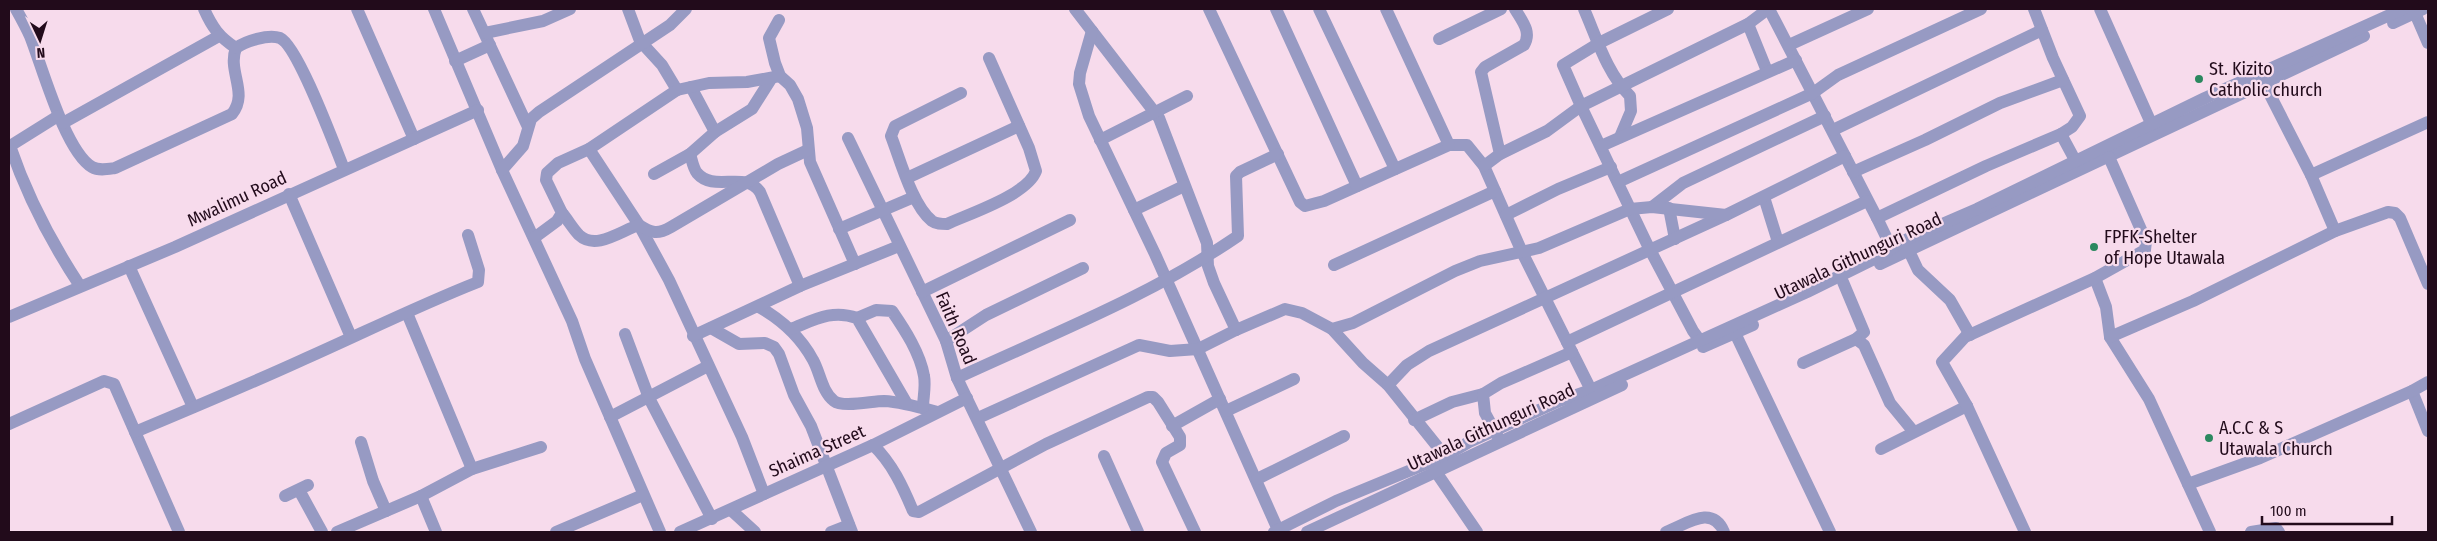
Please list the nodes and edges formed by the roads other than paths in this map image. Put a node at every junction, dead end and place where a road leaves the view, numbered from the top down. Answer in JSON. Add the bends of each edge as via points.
{"nodes":[{"id":1,"x":16,"y":9,"type":"edge"},
{"id":2,"x":204,"y":9,"type":"edge"},
{"id":3,"x":357,"y":9,"type":"edge"},
{"id":4,"x":434,"y":9,"type":"edge"},
{"id":5,"x":473,"y":9,"type":"edge"},
{"id":6,"x":570,"y":9,"type":"edge"},
{"id":7,"x":628,"y":9,"type":"edge"},
{"id":8,"x":686,"y":9,"type":"edge"},
{"id":9,"x":1075,"y":9,"type":"edge"},
{"id":10,"x":1209,"y":9,"type":"edge"},
{"id":11,"x":1276,"y":9,"type":"edge"},
{"id":12,"x":1319,"y":9,"type":"edge"},
{"id":13,"x":1387,"y":9,"type":"edge"},
{"id":14,"x":1501,"y":9,"type":"edge"},
{"id":15,"x":1515,"y":9,"type":"edge"},
{"id":16,"x":1584,"y":9,"type":"edge"},
{"id":17,"x":1668,"y":9,"type":"edge"},
{"id":18,"x":1768,"y":9,"type":"edge"},
{"id":19,"x":1868,"y":9,"type":"edge"},
{"id":20,"x":1979,"y":9,"type":"edge"},
{"id":21,"x":2034,"y":9,"type":"edge"},
{"id":22,"x":2100,"y":9,"type":"edge"},
{"id":23,"x":2414,"y":10,"type":"edge"},
{"id":24,"x":779,"y":20,"type":"dead end"},
{"id":25,"x":1748,"y":24,"type":"junction"},
{"id":26,"x":2042,"y":30,"type":"junction"},
{"id":27,"x":1092,"y":31,"type":"junction"},
{"id":28,"x":485,"y":33,"type":"junction"},
{"id":29,"x":219,"y":36,"type":"junction"},
{"id":30,"x":1439,"y":39,"type":"dead end"},
{"id":31,"x":1599,"y":43,"type":"junction"},
{"id":32,"x":2428,"y":43,"type":"edge"},
{"id":33,"x":642,"y":44,"type":"junction"},
{"id":34,"x":490,"y":45,"type":"junction"},
{"id":35,"x":1789,"y":45,"type":"junction"},
{"id":36,"x":236,"y":48,"type":"junction"},
{"id":37,"x":989,"y":58,"type":"dead end"},
{"id":38,"x":1796,"y":60,"type":"junction"},
{"id":39,"x":455,"y":61,"type":"junction"},
{"id":40,"x":1768,"y":71,"type":"junction"},
{"id":41,"x":775,"y":77,"type":"junction"},
{"id":42,"x":2064,"y":80,"type":"junction"},
{"id":43,"x":2264,"y":83,"type":"junction"},
{"id":44,"x":691,"y":87,"type":"junction"},
{"id":45,"x":1621,"y":87,"type":"junction"},
{"id":46,"x":677,"y":90,"type":"junction"},
{"id":47,"x":960,"y":93,"type":"dead end"},
{"id":48,"x":1813,"y":93,"type":"junction"},
{"id":49,"x":1187,"y":96,"type":"dead end"},
{"id":50,"x":1580,"y":106,"type":"junction"},
{"id":51,"x":478,"y":110,"type":"junction"},
{"id":52,"x":1156,"y":113,"type":"junction"},
{"id":53,"x":1826,"y":116,"type":"junction"},
{"id":54,"x":61,"y":120,"type":"junction"},
{"id":55,"x":2428,"y":122,"type":"edge"},
{"id":56,"x":1019,"y":126,"type":"junction"},
{"id":57,"x":528,"y":127,"type":"junction"},
{"id":58,"x":2154,"y":129,"type":"junction"},
{"id":59,"x":1833,"y":130,"type":"junction"},
{"id":60,"x":715,"y":132,"type":"junction"},
{"id":61,"x":2061,"y":134,"type":"junction"},
{"id":62,"x":1620,"y":137,"type":"junction"},
{"id":63,"x":848,"y":138,"type":"dead end"},
{"id":64,"x":414,"y":139,"type":"junction"},
{"id":65,"x":1100,"y":140,"type":"junction"},
{"id":66,"x":1449,"y":145,"type":"junction"},
{"id":67,"x":1601,"y":146,"type":"junction"},
{"id":68,"x":9,"y":147,"type":"edge"},
{"id":69,"x":589,"y":149,"type":"junction"},
{"id":70,"x":808,"y":150,"type":"junction"},
{"id":71,"x":690,"y":154,"type":"junction"},
{"id":72,"x":1278,"y":154,"type":"junction"},
{"id":73,"x":1500,"y":154,"type":"junction"},
{"id":74,"x":1845,"y":156,"type":"junction"},
{"id":75,"x":2109,"y":157,"type":"junction"},
{"id":76,"x":2076,"y":160,"type":"junction"},
{"id":77,"x":1484,"y":166,"type":"junction"},
{"id":78,"x":1611,"y":167,"type":"junction"},
{"id":79,"x":1396,"y":169,"type":"junction"},
{"id":80,"x":344,"y":170,"type":"junction"},
{"id":81,"x":502,"y":170,"type":"junction"},
{"id":82,"x":1853,"y":172,"type":"junction"},
{"id":83,"x":654,"y":174,"type":"dead end"},
{"id":84,"x":2311,"y":174,"type":"junction"},
{"id":85,"x":907,"y":178,"type":"junction"},
{"id":86,"x":750,"y":182,"type":"junction"},
{"id":87,"x":1618,"y":182,"type":"junction"},
{"id":88,"x":1184,"y":186,"type":"junction"},
{"id":89,"x":1357,"y":186,"type":"junction"},
{"id":90,"x":1495,"y":191,"type":"junction"},
{"id":91,"x":289,"y":194,"type":"junction"},
{"id":92,"x":1764,"y":197,"type":"junction"},
{"id":93,"x":914,"y":198,"type":"junction"},
{"id":94,"x":1867,"y":201,"type":"junction"},
{"id":95,"x":1652,"y":207,"type":"junction"},
{"id":96,"x":1669,"y":208,"type":"junction"},
{"id":97,"x":1630,"y":209,"type":"junction"},
{"id":98,"x":1134,"y":210,"type":"junction"},
{"id":99,"x":882,"y":211,"type":"junction"},
{"id":100,"x":562,"y":214,"type":"junction"},
{"id":101,"x":1506,"y":215,"type":"junction"},
{"id":102,"x":1726,"y":216,"type":"junction"},
{"id":103,"x":1877,"y":218,"type":"junction"},
{"id":104,"x":1070,"y":220,"type":"dead end"},
{"id":105,"x":639,"y":225,"type":"junction"},
{"id":106,"x":838,"y":229,"type":"junction"},
{"id":107,"x":2335,"y":231,"type":"junction"},
{"id":108,"x":468,"y":235,"type":"dead end"},
{"id":109,"x":534,"y":238,"type":"junction"},
{"id":110,"x":1675,"y":239,"type":"junction"},
{"id":111,"x":1778,"y":242,"type":"junction"},
{"id":112,"x":899,"y":246,"type":"junction"},
{"id":113,"x":1650,"y":250,"type":"junction"},
{"id":114,"x":1909,"y":251,"type":"junction"},
{"id":115,"x":1522,"y":252,"type":"junction"},
{"id":116,"x":1892,"y":254,"type":"junction"},
{"id":117,"x":1207,"y":257,"type":"junction"},
{"id":118,"x":855,"y":264,"type":"junction"},
{"id":119,"x":129,"y":266,"type":"junction"},
{"id":120,"x":1334,"y":266,"type":"dead end"},
{"id":121,"x":1083,"y":268,"type":"dead end"},
{"id":122,"x":2095,"y":278,"type":"junction"},
{"id":123,"x":1166,"y":279,"type":"junction"},
{"id":124,"x":1844,"y":282,"type":"junction"},
{"id":125,"x":2428,"y":284,"type":"edge"},
{"id":126,"x":80,"y":286,"type":"junction"},
{"id":127,"x":800,"y":286,"type":"junction"},
{"id":128,"x":1673,"y":291,"type":"junction"},
{"id":129,"x":922,"y":292,"type":"junction"},
{"id":130,"x":1545,"y":298,"type":"junction"},
{"id":131,"x":759,"y":307,"type":"junction"},
{"id":132,"x":407,"y":313,"type":"junction"},
{"id":133,"x":9,"y":318,"type":"edge"},
{"id":134,"x":857,"y":318,"type":"junction"},
{"id":135,"x":710,"y":328,"type":"junction"},
{"id":136,"x":790,"y":329,"type":"junction"},
{"id":137,"x":1332,"y":329,"type":"junction"},
{"id":138,"x":1236,"y":330,"type":"junction"},
{"id":139,"x":625,"y":334,"type":"dead end"},
{"id":140,"x":1735,"y":334,"type":"junction"},
{"id":141,"x":1970,"y":335,"type":"junction"},
{"id":142,"x":693,"y":336,"type":"junction"},
{"id":143,"x":351,"y":337,"type":"junction"},
{"id":144,"x":2110,"y":337,"type":"junction"},
{"id":145,"x":1856,"y":339,"type":"junction"},
{"id":146,"x":946,"y":340,"type":"junction"},
{"id":147,"x":1702,"y":343,"type":"junction"},
{"id":148,"x":1569,"y":347,"type":"junction"},
{"id":149,"x":1198,"y":349,"type":"junction"},
{"id":150,"x":1802,"y":363,"type":"dead end"},
{"id":151,"x":708,"y":366,"type":"junction"},
{"id":152,"x":957,"y":378,"type":"junction"},
{"id":153,"x":1294,"y":379,"type":"dead end"},
{"id":154,"x":2428,"y":382,"type":"edge"},
{"id":155,"x":1388,"y":385,"type":"junction"},
{"id":156,"x":2412,"y":392,"type":"junction"},
{"id":157,"x":1483,"y":394,"type":"junction"},
{"id":158,"x":1593,"y":394,"type":"junction"},
{"id":159,"x":649,"y":398,"type":"junction"},
{"id":160,"x":967,"y":398,"type":"junction"},
{"id":161,"x":1220,"y":399,"type":"junction"},
{"id":162,"x":907,"y":404,"type":"junction"},
{"id":163,"x":1966,"y":406,"type":"junction"},
{"id":164,"x":193,"y":407,"type":"junction"},
{"id":165,"x":923,"y":408,"type":"junction"},
{"id":166,"x":1226,"y":411,"type":"junction"},
{"id":167,"x":936,"y":412,"type":"junction"},
{"id":168,"x":610,"y":417,"type":"junction"},
{"id":169,"x":978,"y":418,"type":"junction"},
{"id":170,"x":1414,"y":420,"type":"junction"},
{"id":171,"x":9,"y":424,"type":"edge"},
{"id":172,"x":1172,"y":426,"type":"junction"},
{"id":173,"x":1913,"y":431,"type":"junction"},
{"id":174,"x":2428,"y":431,"type":"edge"},
{"id":175,"x":135,"y":432,"type":"junction"},
{"id":176,"x":1344,"y":436,"type":"dead end"},
{"id":177,"x":1498,"y":436,"type":"junction"},
{"id":178,"x":361,"y":442,"type":"dead end"},
{"id":179,"x":872,"y":445,"type":"junction"},
{"id":180,"x":541,"y":447,"type":"dead end"},
{"id":181,"x":1881,"y":449,"type":"dead end"},
{"id":182,"x":1460,"y":454,"type":"junction"},
{"id":183,"x":1104,"y":456,"type":"dead end"},
{"id":184,"x":1445,"y":456,"type":"junction"},
{"id":185,"x":826,"y":466,"type":"junction"},
{"id":186,"x":1001,"y":468,"type":"junction"},
{"id":187,"x":472,"y":469,"type":"junction"},
{"id":188,"x":1436,"y":472,"type":"junction"},
{"id":189,"x":1257,"y":479,"type":"junction"},
{"id":190,"x":2188,"y":484,"type":"junction"},
{"id":191,"x":764,"y":494,"type":"junction"},
{"id":192,"x":643,"y":495,"type":"junction"},
{"id":193,"x":285,"y":496,"type":"dead end"},
{"id":194,"x":421,"y":496,"type":"junction"},
{"id":195,"x":731,"y":510,"type":"junction"},
{"id":196,"x":386,"y":511,"type":"junction"},
{"id":197,"x":712,"y":519,"type":"junction"},
{"id":198,"x":851,"y":528,"type":"edge"},
{"id":199,"x":179,"y":532,"type":"edge"},
{"id":200,"x":322,"y":532,"type":"edge"},
{"id":201,"x":337,"y":532,"type":"edge"},
{"id":202,"x":436,"y":532,"type":"edge"},
{"id":203,"x":556,"y":532,"type":"edge"},
{"id":204,"x":660,"y":532,"type":"edge"},
{"id":205,"x":680,"y":532,"type":"edge"},
{"id":206,"x":755,"y":532,"type":"edge"},
{"id":207,"x":831,"y":532,"type":"edge"},
{"id":208,"x":1031,"y":532,"type":"edge"},
{"id":209,"x":1138,"y":532,"type":"edge"},
{"id":210,"x":1195,"y":532,"type":"edge"},
{"id":211,"x":1277,"y":532,"type":"edge"},
{"id":212,"x":1307,"y":532,"type":"edge"},
{"id":213,"x":1478,"y":532,"type":"edge"},
{"id":214,"x":1666,"y":532,"type":"edge"},
{"id":215,"x":1724,"y":532,"type":"edge"},
{"id":216,"x":1830,"y":532,"type":"edge"},
{"id":217,"x":2025,"y":532,"type":"edge"},
{"id":218,"x":2210,"y":532,"type":"edge"},
{"id":219,"x":2251,"y":532,"type":"edge"},
{"id":220,"x":2279,"y":532,"type":"edge"}],
"edges":[{"from":1,"to":54,"type":"street"},
{"from":2,"to":29,"type":"street"},
{"from":3,"to":64,"type":"street"},
{"from":4,"to":39,"type":"street"},
{"from":5,"to":28,"type":"street"},
{"from":6,"to":28,"type":"street","via":[[543,21]]},
{"from":7,"to":33,"type":"street"},
{"from":8,"to":33,"type":"street","via":[[670,25]]},
{"from":9,"to":27,"type":"street"},
{"from":10,"to":72,"type":"street"},
{"from":11,"to":89,"type":"street"},
{"from":12,"to":79,"type":"street"},
{"from":13,"to":66,"type":"street"},
{"from":14,"to":30,"type":"street"},
{"from":15,"to":73,"type":"street","via":[[1528,31],[1526,42],[1481,72]]},
{"from":16,"to":31,"type":"street"},
{"from":17,"to":31,"type":"street"},
{"from":18,"to":25,"type":"street"},
{"from":18,"to":35,"type":"street"},
{"from":19,"to":35,"type":"street"},
{"from":20,"to":48,"type":"street","via":[[1838,75]]},
{"from":21,"to":26,"type":"street"},
{"from":22,"to":58,"type":"street"},
{"from":23,"to":32,"type":"street"},
{"from":23,"to":43,"type":"street","name":"Utawala Githunguri Road"},
{"from":23,"to":58,"type":"street"},
{"from":24,"to":41,"type":"street","via":[[770,38]]},
{"from":25,"to":40,"type":"street"},
{"from":25,"to":45,"type":"street"},
{"from":26,"to":42,"type":"street"},
{"from":26,"to":59,"type":"street"},
{"from":27,"to":52,"type":"street"},
{"from":27,"to":65,"type":"street","via":[[1079,84]]},
{"from":28,"to":34,"type":"street"},
{"from":29,"to":36,"type":"street"},
{"from":29,"to":54,"type":"street"},
{"from":31,"to":45,"type":"street"},
{"from":31,"to":50,"type":"street","via":[[1563,65]]},
{"from":33,"to":46,"type":"street","via":[[662,65]]},
{"from":33,"to":57,"type":"street","via":[[539,112]]},
{"from":34,"to":39,"type":"street"},
{"from":34,"to":57,"type":"street"},
{"from":35,"to":38,"type":"street"},
{"from":36,"to":54,"type":"street","via":[[234,60],[240,98],[232,114],[115,168],[101,170],[92,167],[82,157]]},
{"from":36,"to":80,"type":"street","via":[[243,43],[273,36],[286,42],[319,107]]},
{"from":37,"to":56,"type":"street"},
{"from":38,"to":40,"type":"street"},
{"from":38,"to":48,"type":"street"},
{"from":39,"to":51,"type":"street"},
{"from":40,"to":62,"type":"street"},
{"from":41,"to":44,"type":"street"},
{"from":41,"to":60,"type":"street","via":[[756,105]]},
{"from":41,"to":70,"type":"street","via":[[790,85],[798,99],[807,128]]},
{"from":42,"to":61,"type":"street","via":[[2080,116]]},
{"from":42,"to":82,"type":"street","via":[[2000,103]]},
{"from":43,"to":58,"type":"street","name":"Utawala Githunguri Road"},
{"from":43,"to":84,"type":"street"},
{"from":44,"to":46,"type":"street"},
{"from":44,"to":60,"type":"street"},
{"from":45,"to":50,"type":"street"},
{"from":45,"to":62,"type":"street","via":[[1632,103]]},
{"from":46,"to":69,"type":"street"},
{"from":47,"to":85,"type":"street","via":[[895,126],[891,136]]},
{"from":48,"to":53,"type":"street"},
{"from":48,"to":87,"type":"street"},
{"from":49,"to":52,"type":"street"},
{"from":50,"to":67,"type":"street"},
{"from":50,"to":73,"type":"street","via":[[1547,131]]},
{"from":51,"to":64,"type":"street","name":"Mwalimu Road"},
{"from":51,"to":81,"type":"street"},
{"from":52,"to":65,"type":"street"},
{"from":52,"to":88,"type":"street","via":[[1167,134]]},
{"from":53,"to":59,"type":"street"},
{"from":53,"to":95,"type":"street","via":[[1683,183]]},
{"from":54,"to":68,"type":"street"},
{"from":55,"to":84,"type":"street"},
{"from":56,"to":85,"type":"street"},
{"from":56,"to":93,"type":"street","via":[[1036,171],[1027,185],[947,224],[932,221]]},
{"from":57,"to":81,"type":"street","via":[[523,146]]},
{"from":58,"to":75,"type":"street","name":"Utawala Githunguri Road"},
{"from":58,"to":76,"type":"street"},
{"from":59,"to":74,"type":"street"},
{"from":60,"to":71,"type":"street"},
{"from":61,"to":76,"type":"street"},
{"from":61,"to":103,"type":"street"},
{"from":62,"to":67,"type":"street"},
{"from":63,"to":99,"type":"street","name":"Faith Road"},
{"from":64,"to":80,"type":"street","name":"Mwalimu Road"},
{"from":65,"to":98,"type":"street"},
{"from":66,"to":77,"type":"street","via":[[1466,145]]},
{"from":66,"to":79,"type":"street"},
{"from":67,"to":78,"type":"street"},
{"from":68,"to":126,"type":"street","via":[[19,175],[60,256]]},
{"from":69,"to":100,"type":"street","via":[[558,163],[546,175]]},
{"from":69,"to":105,"type":"street"},
{"from":70,"to":86,"type":"street"},
{"from":70,"to":106,"type":"street"},
{"from":71,"to":83,"type":"street"},
{"from":71,"to":86,"type":"street","via":[[698,174],[704,178],[719,182]]},
{"from":72,"to":89,"type":"street","via":[[1300,202],[1306,206]]},
{"from":72,"to":117,"type":"street","via":[[1236,176],[1238,236]]},
{"from":73,"to":77,"type":"street"},
{"from":74,"to":82,"type":"street"},
{"from":74,"to":92,"type":"street"},
{"from":75,"to":114,"type":"street","name":"Utawala Githunguri Road"},
{"from":75,"to":122,"type":"street","via":[[2146,246],[2137,256]]},
{"from":76,"to":116,"type":"street","via":[[1978,209],[1903,241]]},
{"from":77,"to":90,"type":"street"},
{"from":78,"to":87,"type":"street"},
{"from":78,"to":101,"type":"street"},
{"from":79,"to":89,"type":"street"},
{"from":80,"to":91,"type":"street","name":"Mwalimu Road"},
{"from":81,"to":109,"type":"street"},
{"from":82,"to":94,"type":"street"},
{"from":84,"to":107,"type":"street"},
{"from":85,"to":93,"type":"street"},
{"from":86,"to":105,"type":"street","via":[[664,231],[653,233]]},
{"from":86,"to":127,"type":"street","via":[[760,192]]},
{"from":87,"to":97,"type":"street"},
{"from":88,"to":98,"type":"street"},
{"from":88,"to":117,"type":"street","via":[[1207,243]]},
{"from":90,"to":101,"type":"street"},
{"from":90,"to":120,"type":"street"},
{"from":91,"to":119,"type":"street","name":"Mwalimu Road"},
{"from":91,"to":143,"type":"street"},
{"from":92,"to":102,"type":"street"},
{"from":92,"to":111,"type":"street"},
{"from":93,"to":99,"type":"street"},
{"from":94,"to":103,"type":"street"},
{"from":94,"to":111,"type":"street"},
{"from":95,"to":96,"type":"street"},
{"from":95,"to":97,"type":"street"},
{"from":96,"to":102,"type":"street"},
{"from":96,"to":110,"type":"street"},
{"from":97,"to":113,"type":"street"},
{"from":97,"to":115,"type":"street","via":[[1558,241]]},
{"from":98,"to":123,"type":"street"},
{"from":99,"to":106,"type":"street"},
{"from":99,"to":112,"type":"street","name":"Faith Road"},
{"from":100,"to":105,"type":"street","via":[[586,239],[610,238]]},
{"from":100,"to":109,"type":"street"},
{"from":101,"to":115,"type":"street"},
{"from":102,"to":110,"type":"street"},
{"from":103,"to":116,"type":"street"},
{"from":104,"to":129,"type":"street"},
{"from":105,"to":142,"type":"street","via":[[669,280]]},
{"from":106,"to":118,"type":"street"},
{"from":107,"to":125,"type":"street","via":[[2388,212],[2395,213]]},
{"from":107,"to":144,"type":"street","via":[[2193,301]]},
{"from":108,"to":132,"type":"street","via":[[479,270],[478,282]]},
{"from":109,"to":168,"type":"street","via":[[572,321]]},
{"from":110,"to":113,"type":"street"},
{"from":111,"to":128,"type":"street"},
{"from":112,"to":118,"type":"street"},
{"from":112,"to":129,"type":"street","name":"Faith Road"},
{"from":113,"to":128,"type":"street"},
{"from":113,"to":130,"type":"street"},
{"from":114,"to":116,"type":"street","name":"Utawala Githunguri Road"},
{"from":114,"to":141,"type":"street","via":[[1918,270],[1950,300]]},
{"from":115,"to":130,"type":"street"},
{"from":115,"to":137,"type":"street","via":[[1480,261],[1353,323]]},
{"from":116,"to":124,"type":"street","name":"Utawala Githunguri Road"},
{"from":116,"to":147,"type":"street"},
{"from":117,"to":123,"type":"street"},
{"from":117,"to":138,"type":"street","via":[[1214,283]]},
{"from":118,"to":127,"type":"street"},
{"from":119,"to":126,"type":"street","name":"Mwalimu Road"},
{"from":119,"to":164,"type":"street"},
{"from":121,"to":146,"type":"street","via":[[986,315]]},
{"from":122,"to":141,"type":"street"},
{"from":122,"to":144,"type":"street","via":[[2106,307]]},
{"from":123,"to":149,"type":"street"},
{"from":123,"to":152,"type":"street"},
{"from":124,"to":140,"type":"street","name":"Utawala Githunguri Road"},
{"from":124,"to":145,"type":"street","via":[[1864,332]]},
{"from":126,"to":133,"type":"street","name":"Mwalimu Road"},
{"from":127,"to":131,"type":"street"},
{"from":128,"to":147,"type":"street"},
{"from":128,"to":148,"type":"street"},
{"from":129,"to":146,"type":"street","name":"Faith Road"},
{"from":130,"to":148,"type":"street"},
{"from":130,"to":155,"type":"street","via":[[1429,351],[1407,365]]},
{"from":131,"to":135,"type":"street"},
{"from":131,"to":136,"type":"street"},
{"from":132,"to":143,"type":"street"},
{"from":132,"to":187,"type":"street"},
{"from":134,"to":136,"type":"street","via":[[830,314]]},
{"from":134,"to":162,"type":"street"},
{"from":134,"to":165,"type":"street","via":[[876,310],[892,311],[914,348],[922,369]]},
{"from":135,"to":142,"type":"street"},
{"from":135,"to":185,"type":"street","via":[[739,344],[765,343],[774,347]]},
{"from":136,"to":162,"type":"street","via":[[814,360],[827,392],[835,402]]},
{"from":137,"to":138,"type":"street","via":[[1292,309],[1285,309]]},
{"from":137,"to":155,"type":"street"},
{"from":138,"to":149,"type":"street"},
{"from":139,"to":159,"type":"street"},
{"from":140,"to":147,"type":"street","name":"Utawala Githunguri Road"},
{"from":140,"to":216,"type":"street"},
{"from":141,"to":163,"type":"street","via":[[1956,345],[1942,362]]},
{"from":142,"to":151,"type":"street"},
{"from":143,"to":164,"type":"street"},
{"from":144,"to":190,"type":"street","via":[[2149,399]]},
{"from":145,"to":150,"type":"street"},
{"from":145,"to":173,"type":"street","via":[[1864,345],[1890,403]]},
{"from":146,"to":152,"type":"street","name":"Faith Road"},
{"from":147,"to":158,"type":"street","name":"Utawala Githunguri Road"},
{"from":148,"to":157,"type":"street"},
{"from":148,"to":158,"type":"street"},
{"from":149,"to":161,"type":"street"},
{"from":149,"to":169,"type":"street","via":[[1170,350],[1138,345]]},
{"from":151,"to":159,"type":"street"},
{"from":151,"to":191,"type":"street","via":[[742,437]]},
{"from":152,"to":160,"type":"street","name":"Faith Road"},
{"from":153,"to":166,"type":"street"},
{"from":154,"to":156,"type":"street"},
{"from":155,"to":170,"type":"street"},
{"from":156,"to":174,"type":"street"},
{"from":156,"to":190,"type":"street","via":[[2260,458]]},
{"from":157,"to":170,"type":"street","via":[[1452,402]]},
{"from":157,"to":177,"type":"street","via":[[1485,412]]},
{"from":158,"to":177,"type":"street","name":"Utawala Githunguri Road"},
{"from":159,"to":168,"type":"street"},
{"from":159,"to":197,"type":"street"},
{"from":160,"to":167,"type":"street","name":"Shaima Street"},
{"from":160,"to":169,"type":"street","name":"Faith Road"},
{"from":161,"to":166,"type":"street"},
{"from":161,"to":172,"type":"street"},
{"from":162,"to":165,"type":"street"},
{"from":163,"to":173,"type":"street"},
{"from":163,"to":217,"type":"street"},
{"from":164,"to":175,"type":"street"},
{"from":165,"to":167,"type":"street"},
{"from":166,"to":189,"type":"street"},
{"from":167,"to":179,"type":"street","name":"Shaima Street"},
{"from":168,"to":192,"type":"street"},
{"from":169,"to":186,"type":"street","name":"Faith Road"},
{"from":170,"to":184,"type":"street"},
{"from":171,"to":175,"type":"street","via":[[104,381],[114,384]]},
{"from":172,"to":186,"type":"street","via":[[1158,402],[1148,397]]},
{"from":172,"to":210,"type":"street","via":[[1180,437],[1180,445],[1166,453],[1162,462]]},
{"from":173,"to":181,"type":"street"},
{"from":175,"to":199,"type":"street"},
{"from":176,"to":189,"type":"street"},
{"from":177,"to":182,"type":"street","name":"Utawala Githunguri Road"},
{"from":178,"to":196,"type":"street"},
{"from":179,"to":185,"type":"street","name":"Shaima Street"},
{"from":179,"to":186,"type":"street","via":[[896,476],[913,511],[919,512]]},
{"from":180,"to":187,"type":"street"},
{"from":182,"to":184,"type":"street"},
{"from":182,"to":188,"type":"street","name":"Utawala Githunguri Road"},
{"from":183,"to":209,"type":"street"},
{"from":184,"to":211,"type":"street","via":[[1336,501]]},
{"from":185,"to":191,"type":"street","name":"Shaima Street"},
{"from":185,"to":198,"type":"street"},
{"from":186,"to":208,"type":"street","name":"Faith Road"},
{"from":187,"to":194,"type":"street"},
{"from":188,"to":212,"type":"street","name":"Utawala Githunguri Road"},
{"from":188,"to":213,"type":"street"},
{"from":189,"to":211,"type":"street"},
{"from":190,"to":218,"type":"street"},
{"from":191,"to":195,"type":"street","name":"Shaima Street"},
{"from":192,"to":203,"type":"street"},
{"from":192,"to":204,"type":"street"},
{"from":193,"to":200,"type":"street","via":[[304,488]]},
{"from":194,"to":196,"type":"street"},
{"from":194,"to":202,"type":"street"},
{"from":195,"to":197,"type":"street","name":"Shaima Street"},
{"from":195,"to":206,"type":"street"},
{"from":196,"to":201,"type":"street"},
{"from":197,"to":205,"type":"street","name":"Shaima Street"},
{"from":198,"to":207,"type":"street"},
{"from":214,"to":215,"type":"street","via":[[1705,516],[1714,518]]},
{"from":219,"to":220,"type":"street","via":[[2276,528]]}]}
